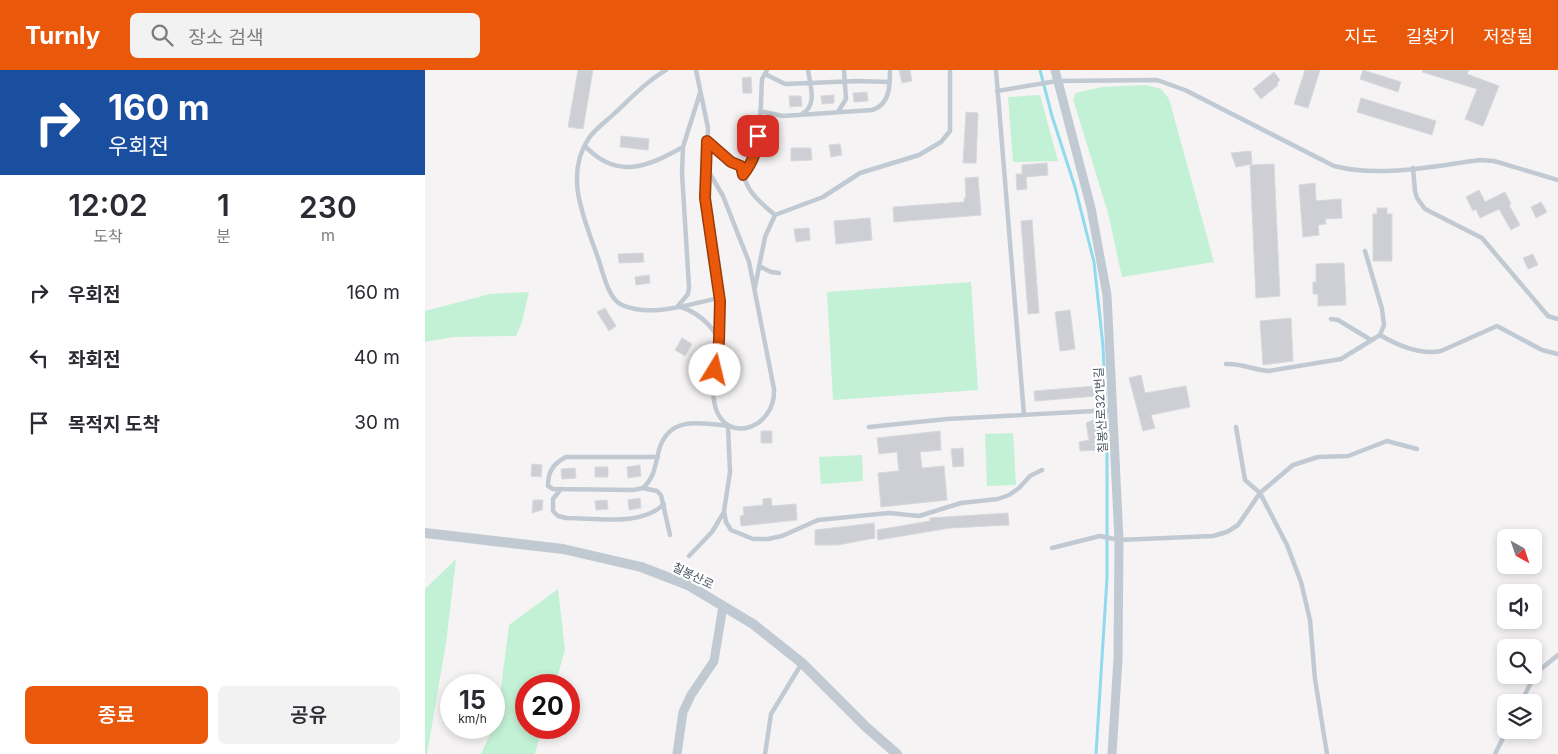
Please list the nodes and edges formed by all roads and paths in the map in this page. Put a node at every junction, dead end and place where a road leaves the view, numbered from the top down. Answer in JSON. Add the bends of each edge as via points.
{"nodes":[{"id":1,"x":666,"y":70,"type":"edge"},
{"id":2,"x":696,"y":70,"type":"edge"},
{"id":3,"x":809,"y":70,"type":"edge"},
{"id":4,"x":844,"y":70,"type":"edge"},
{"id":5,"x":890,"y":70,"type":"edge"},
{"id":6,"x":950,"y":70,"type":"edge"},
{"id":7,"x":995,"y":70,"type":"edge"},
{"id":8,"x":1055,"y":70,"type":"edge"},
{"id":9,"x":766,"y":72,"type":"edge"},
{"id":10,"x":1057,"y":81,"type":"junction"},
{"id":11,"x":845,"y":82,"type":"junction"},
{"id":12,"x":890,"y":82,"type":"junction"},
{"id":13,"x":810,"y":83,"type":"junction"},
{"id":14,"x":700,"y":91,"type":"junction"},
{"id":15,"x":997,"y":91,"type":"junction"},
{"id":16,"x":760,"y":111,"type":"junction"},
{"id":17,"x":838,"y":112,"type":"junction"},
{"id":18,"x":801,"y":115,"type":"junction"},
{"id":19,"x":707,"y":141,"type":"junction"},
{"id":20,"x":585,"y":146,"type":"junction"},
{"id":21,"x":683,"y":148,"type":"junction"},
{"id":22,"x":706,"y":167,"type":"junction"},
{"id":23,"x":1413,"y":168,"type":"junction"},
{"id":24,"x":743,"y":175,"type":"junction"},
{"id":25,"x":1558,"y":180,"type":"edge"},
{"id":26,"x":775,"y":215,"type":"junction"},
{"id":27,"x":1365,"y":251,"type":"dead end"},
{"id":28,"x":759,"y":266,"type":"junction"},
{"id":29,"x":779,"y":273,"type":"dead end"},
{"id":30,"x":755,"y":291,"type":"junction"},
{"id":31,"x":719,"y":298,"type":"junction"},
{"id":32,"x":678,"y":306,"type":"junction"},
{"id":33,"x":1331,"y":319,"type":"dead end"},
{"id":34,"x":1558,"y":319,"type":"edge"},
{"id":35,"x":1380,"y":335,"type":"junction"},
{"id":36,"x":1371,"y":340,"type":"junction"},
{"id":37,"x":719,"y":341,"type":"junction"},
{"id":38,"x":1558,"y":354,"type":"edge"},
{"id":39,"x":1226,"y":364,"type":"dead end"},
{"id":40,"x":1114,"y":410,"type":"junction"},
{"id":41,"x":1024,"y":415,"type":"junction"},
{"id":42,"x":728,"y":426,"type":"junction"},
{"id":43,"x":869,"y":427,"type":"dead end"},
{"id":44,"x":1236,"y":427,"type":"dead end"},
{"id":45,"x":1417,"y":448,"type":"dead end"},
{"id":46,"x":658,"y":457,"type":"junction"},
{"id":47,"x":1042,"y":470,"type":"dead end"},
{"id":48,"x":643,"y":488,"type":"junction"},
{"id":49,"x":561,"y":489,"type":"junction"},
{"id":50,"x":1260,"y":494,"type":"junction"},
{"id":51,"x":664,"y":504,"type":"junction"},
{"id":52,"x":724,"y":511,"type":"junction"},
{"id":53,"x":425,"y":533,"type":"edge"},
{"id":54,"x":670,"y":535,"type":"dead end"},
{"id":55,"x":1116,"y":539,"type":"junction"},
{"id":56,"x":1052,"y":548,"type":"dead end"},
{"id":57,"x":689,"y":556,"type":"dead end"},
{"id":58,"x":723,"y":606,"type":"junction"},
{"id":59,"x":1558,"y":655,"type":"edge"},
{"id":60,"x":801,"y":663,"type":"junction"},
{"id":61,"x":1525,"y":694,"type":"edge"},
{"id":62,"x":1502,"y":739,"type":"edge"},
{"id":63,"x":677,"y":754,"type":"edge"},
{"id":64,"x":765,"y":754,"type":"edge"},
{"id":65,"x":897,"y":754,"type":"edge"},
{"id":66,"x":1112,"y":754,"type":"edge"},
{"id":67,"x":1327,"y":754,"type":"edge"},
{"id":68,"x":1495,"y":754,"type":"edge"}],
"edges":[{"from":1,"to":20,"type":"lane","via":[[640,89]]},
{"from":2,"to":14,"type":"lane"},
{"from":3,"to":13,"type":"lane"},
{"from":4,"to":11,"type":"lane"},
{"from":5,"to":12,"type":"lane"},
{"from":6,"to":26,"type":"lane","via":[[951,125],[941,142],[919,155],[860,173],[823,197]]},
{"from":7,"to":15,"type":"lane"},
{"from":8,"to":10,"type":"street","name":"칠봉산로321번길"},
{"from":9,"to":13,"type":"lane","via":[[785,84]]},
{"from":9,"to":16,"type":"lane","via":[[762,80]]},
{"from":10,"to":15,"type":"lane"},
{"from":10,"to":23,"type":"lane","via":[[1157,80],[1185,90],[1333,166],[1381,172]]},
{"from":10,"to":40,"type":"street","name":"칠봉산로321번길","via":[[1091,208],[1107,295]]},
{"from":11,"to":12,"type":"lane"},
{"from":11,"to":13,"type":"lane"},
{"from":11,"to":17,"type":"lane","via":[[846,99]]},
{"from":12,"to":17,"type":"lane","via":[[886,100],[880,108]]},
{"from":13,"to":18,"type":"lane","via":[[811,107]]},
{"from":14,"to":19,"type":"lane","via":[[708,128]]},
{"from":14,"to":21,"type":"lane"},
{"from":15,"to":41,"type":"lane"},
{"from":16,"to":18,"type":"lane","via":[[783,116]]},
{"from":16,"to":24,"type":"lane","via":[[758,146]]},
{"from":17,"to":18,"type":"lane"},
{"from":19,"to":22,"type":"lane"},
{"from":19,"to":24,"type":"lane","via":[[731,162],[741,166]]},
{"from":20,"to":21,"type":"lane","via":[[597,158],[618,167],[644,164]]},
{"from":20,"to":32,"type":"lane","via":[[580,156],[579,203],[613,296],[619,304],[643,310]]},
{"from":21,"to":32,"type":"lane","via":[[681,173],[689,287],[688,294]]},
{"from":22,"to":30,"type":"lane","via":[[723,196],[749,262]]},
{"from":22,"to":31,"type":"lane","via":[[705,198]]},
{"from":23,"to":25,"type":"lane","via":[[1494,161]]},
{"from":23,"to":34,"type":"lane","via":[[1417,198],[1425,209],[1482,238],[1549,316]]},
{"from":24,"to":26,"type":"lane","via":[[755,198]]},
{"from":26,"to":28,"type":"lane","via":[[765,237]]},
{"from":27,"to":35,"type":"lane","via":[[1382,309]]},
{"from":28,"to":29,"type":"lane"},
{"from":28,"to":30,"type":"lane"},
{"from":30,"to":42,"type":"lane","via":[[774,401],[760,422],[737,429]]},
{"from":31,"to":32,"type":"lane"},
{"from":31,"to":37,"type":"lane"},
{"from":32,"to":37,"type":"lane","via":[[698,315],[716,333]]},
{"from":33,"to":36,"type":"lane"},
{"from":35,"to":36,"type":"lane"},
{"from":35,"to":38,"type":"lane","via":[[1432,353],[1497,326],[1542,350]]},
{"from":36,"to":39,"type":"lane","via":[[1341,359],[1282,370],[1258,370]]},
{"from":37,"to":42,"type":"lane","via":[[713,388],[720,418]]},
{"from":40,"to":41,"type":"lane"},
{"from":40,"to":55,"type":"street","name":"칠봉산로321번길"},
{"from":41,"to":43,"type":"lane"},
{"from":42,"to":46,"type":"lane","via":[[682,424],[666,436]]},
{"from":42,"to":52,"type":"lane","via":[[730,472]]},
{"from":44,"to":50,"type":"lane","via":[[1245,480]]},
{"from":45,"to":50,"type":"lane","via":[[1387,441],[1348,456],[1318,457],[1293,465]]},
{"from":46,"to":48,"type":"lane","via":[[654,473]]},
{"from":46,"to":49,"type":"lane","via":[[566,457],[555,462],[548,477],[548,486]]},
{"from":47,"to":52,"type":"lane","via":[[1009,495],[998,499],[961,503],[919,516],[889,512],[818,520],[794,532],[768,539],[753,539],[731,530]]},
{"from":48,"to":49,"type":"lane"},
{"from":48,"to":51,"type":"lane","via":[[661,495]]},
{"from":49,"to":51,"type":"lane","via":[[553,498],[553,512],[566,518],[633,519],[646,516]]},
{"from":50,"to":55,"type":"lane","via":[[1238,525],[1227,532],[1189,538]]},
{"from":50,"to":67,"type":"lane","via":[[1287,545],[1301,582],[1310,620]]},
{"from":51,"to":54,"type":"lane"},
{"from":52,"to":57,"type":"lane","via":[[712,532]]},
{"from":53,"to":58,"type":"street","name":"칠봉산로","via":[[563,549],[641,567],[687,584]]},
{"from":55,"to":56,"type":"lane","via":[[1100,536]]},
{"from":55,"to":66,"type":"street","name":"칠봉산로321번길","via":[[1118,658]]},
{"from":58,"to":60,"type":"street","name":"칠봉산로","via":[[753,624]]},
{"from":58,"to":63,"type":"street","via":[[714,661],[683,712]]},
{"from":59,"to":61,"type":"lane","via":[[1535,673]]},
{"from":60,"to":64,"type":"lane","via":[[771,714]]},
{"from":60,"to":65,"type":"street","name":"칠봉산로"},
{"from":62,"to":68,"type":"lane"}]}
